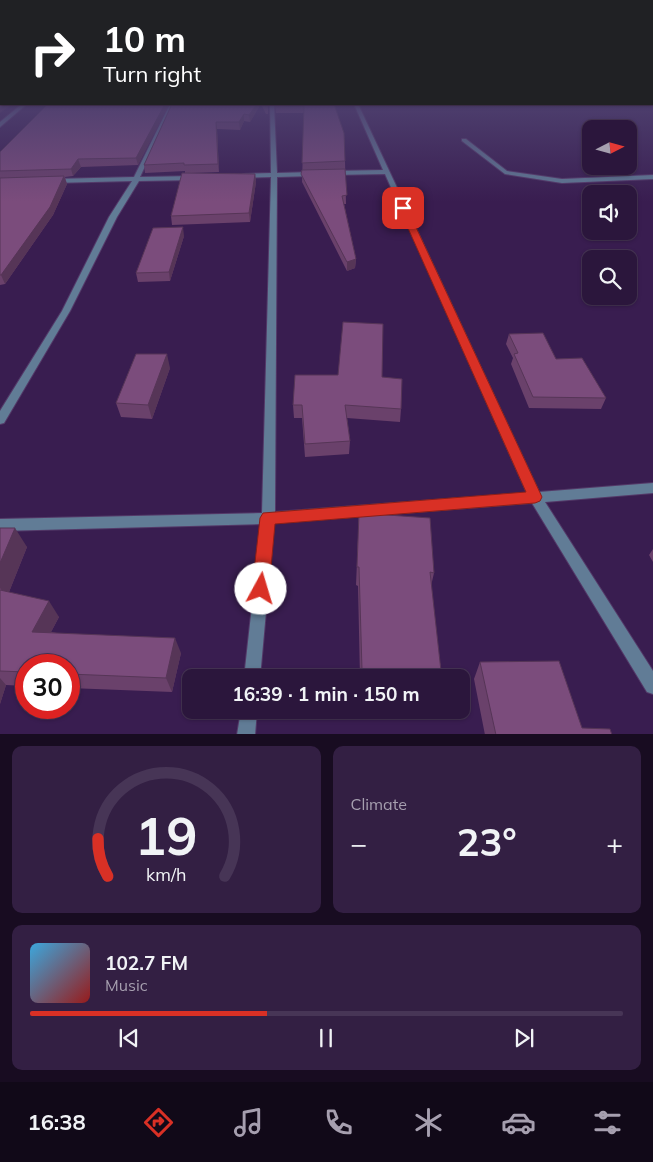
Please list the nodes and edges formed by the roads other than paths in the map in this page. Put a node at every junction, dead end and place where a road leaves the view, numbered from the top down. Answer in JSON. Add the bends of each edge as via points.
{"nodes":[{"id":1,"x":158,"y":133,"type":"edge"},
{"id":2,"x":273,"y":133,"type":"edge"},
{"id":3,"x":369,"y":133,"type":"edge"},
{"id":4,"x":464,"y":140,"type":"dead end"},
{"id":5,"x":386,"y":172,"type":"junction"},
{"id":6,"x":274,"y":175,"type":"junction"},
{"id":7,"x":234,"y":176,"type":"edge"},
{"id":8,"x":205,"y":177,"type":"edge"},
{"id":9,"x":653,"y":178,"type":"edge"},
{"id":10,"x":136,"y":180,"type":"junction"},
{"id":11,"x":49,"y":181,"type":"edge"},
{"id":12,"x":0,"y":420,"type":"edge"},
{"id":13,"x":653,"y":488,"type":"edge"},
{"id":14,"x":535,"y":497,"type":"junction"},
{"id":15,"x":268,"y":518,"type":"junction"},
{"id":16,"x":0,"y":525,"type":"edge"},
{"id":17,"x":253,"y":669,"type":"edge"},
{"id":18,"x":653,"y":686,"type":"edge"},
{"id":19,"x":247,"y":719,"type":"edge"},
{"id":20,"x":246,"y":734,"type":"edge"}],
"edges":[{"from":1,"to":10,"type":"street"},
{"from":2,"to":6,"type":"street"},
{"from":3,"to":5,"type":"street"},
{"from":4,"to":9,"type":"street","via":[[505,172],[562,181]]},
{"from":5,"to":6,"type":"street"},
{"from":5,"to":14,"type":"street"},
{"from":6,"to":7,"type":"street"},
{"from":6,"to":15,"type":"street"},
{"from":8,"to":10,"type":"street"},
{"from":10,"to":11,"type":"street"},
{"from":10,"to":12,"type":"street","via":[[113,217],[66,311]]},
{"from":13,"to":14,"type":"street"},
{"from":14,"to":15,"type":"street"},
{"from":14,"to":18,"type":"street"},
{"from":15,"to":16,"type":"street"},
{"from":15,"to":17,"type":"street"},
{"from":19,"to":20,"type":"street"}]}
